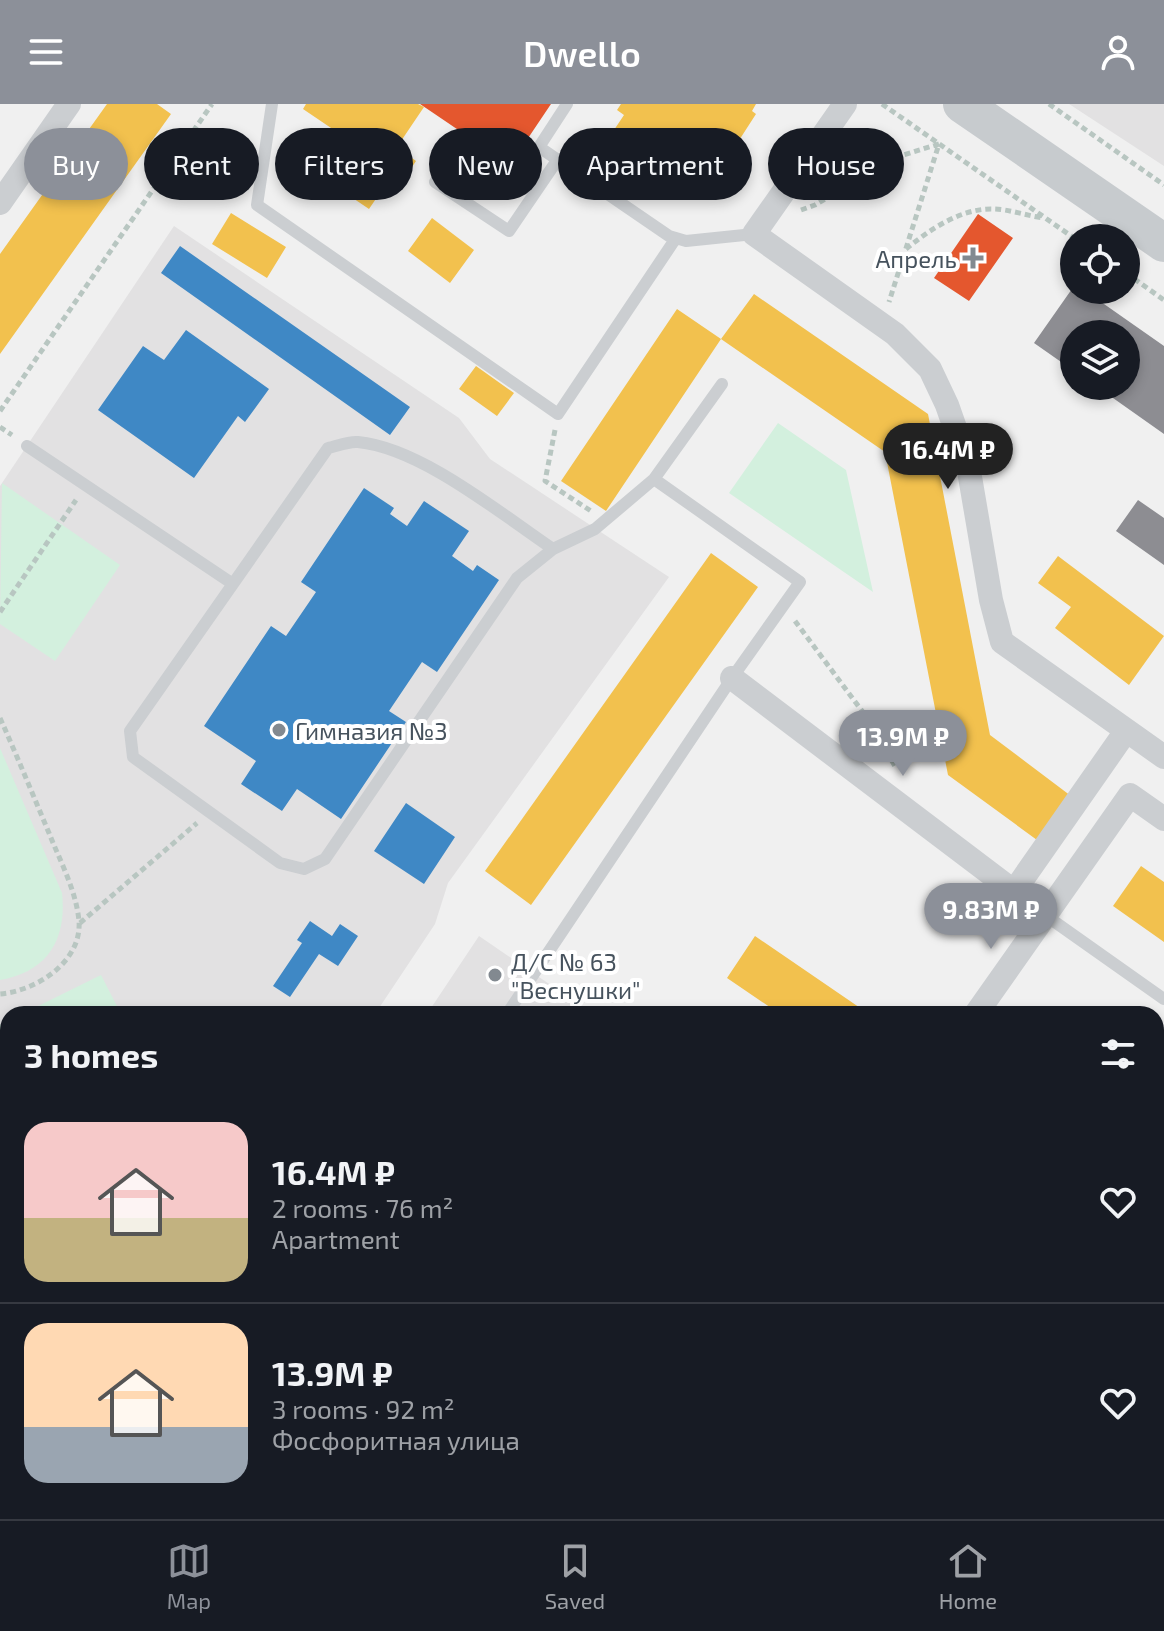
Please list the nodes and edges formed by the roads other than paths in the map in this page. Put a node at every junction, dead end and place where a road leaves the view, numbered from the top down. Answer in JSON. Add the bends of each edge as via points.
{"nodes":[{"id":1,"x":69,"y":104,"type":"edge"},
{"id":2,"x":272,"y":104,"type":"edge"},
{"id":3,"x":567,"y":104,"type":"edge"},
{"id":4,"x":845,"y":104,"type":"edge"},
{"id":5,"x":962,"y":104,"type":"edge"},
{"id":6,"x":558,"y":159,"type":"joint"},
{"id":7,"x":542,"y":183,"type":"edge"},
{"id":8,"x":462,"y":200,"type":"edge"},
{"id":9,"x":530,"y":200,"type":"edge"},
{"id":10,"x":619,"y":200,"type":"edge"},
{"id":11,"x":0,"y":203,"type":"edge"},
{"id":12,"x":754,"y":234,"type":"junction"},
{"id":13,"x":676,"y":238,"type":"junction"},
{"id":14,"x":1164,"y":243,"type":"edge"},
{"id":15,"x":722,"y":384,"type":"dead end"},
{"id":16,"x":27,"y":446,"type":"dead end"},
{"id":17,"x":654,"y":479,"type":"junction"},
{"id":18,"x":553,"y":549,"type":"junction"},
{"id":19,"x":233,"y":584,"type":"junction"},
{"id":20,"x":732,"y":678,"type":"junction"},
{"id":21,"x":1126,"y":731,"type":"junction"},
{"id":22,"x":1160,"y":754,"type":"edge"},
{"id":23,"x":1164,"y":819,"type":"edge"},
{"id":24,"x":1015,"y":890,"type":"junction"},
{"id":25,"x":1045,"y":915,"type":"junction"},
{"id":26,"x":1164,"y":999,"type":"edge"},
{"id":27,"x":512,"y":1006,"type":"edge"},
{"id":28,"x":982,"y":1006,"type":"edge"}],
"edges":[{"from":1,"to":11,"type":"street"},
{"from":2,"to":13,"type":"lane","via":[[257,205],[558,414]]},
{"from":3,"to":6,"type":"lane","via":[[539,147]]},
{"from":4,"to":12,"type":"street"},
{"from":5,"to":14,"type":"main road"},
{"from":6,"to":7,"type":"lane"},
{"from":8,"to":9,"type":"lane","via":[[509,231]]},
{"from":10,"to":13,"type":"lane"},
{"from":12,"to":13,"type":"lane"},
{"from":12,"to":21,"type":"street","via":[[914,350],[930,369],[968,465],[1002,642]]},
{"from":15,"to":17,"type":"lane"},
{"from":16,"to":19,"type":"lane"},
{"from":17,"to":18,"type":"lane","via":[[595,529]]},
{"from":17,"to":20,"type":"lane","via":[[800,582]]},
{"from":18,"to":19,"type":"lane","via":[[431,468],[356,442],[328,448]]},
{"from":18,"to":19,"type":"lane","via":[[517,578],[325,859],[304,869],[280,863],[133,757],[130,731]]},
{"from":20,"to":24,"type":"street"},
{"from":20,"to":27,"type":"lane"},
{"from":21,"to":22,"type":"street"},
{"from":21,"to":24,"type":"street"},
{"from":23,"to":25,"type":"street","via":[[1130,795]]},
{"from":24,"to":25,"type":"street"},
{"from":25,"to":26,"type":"lane"},
{"from":25,"to":28,"type":"street"}]}
